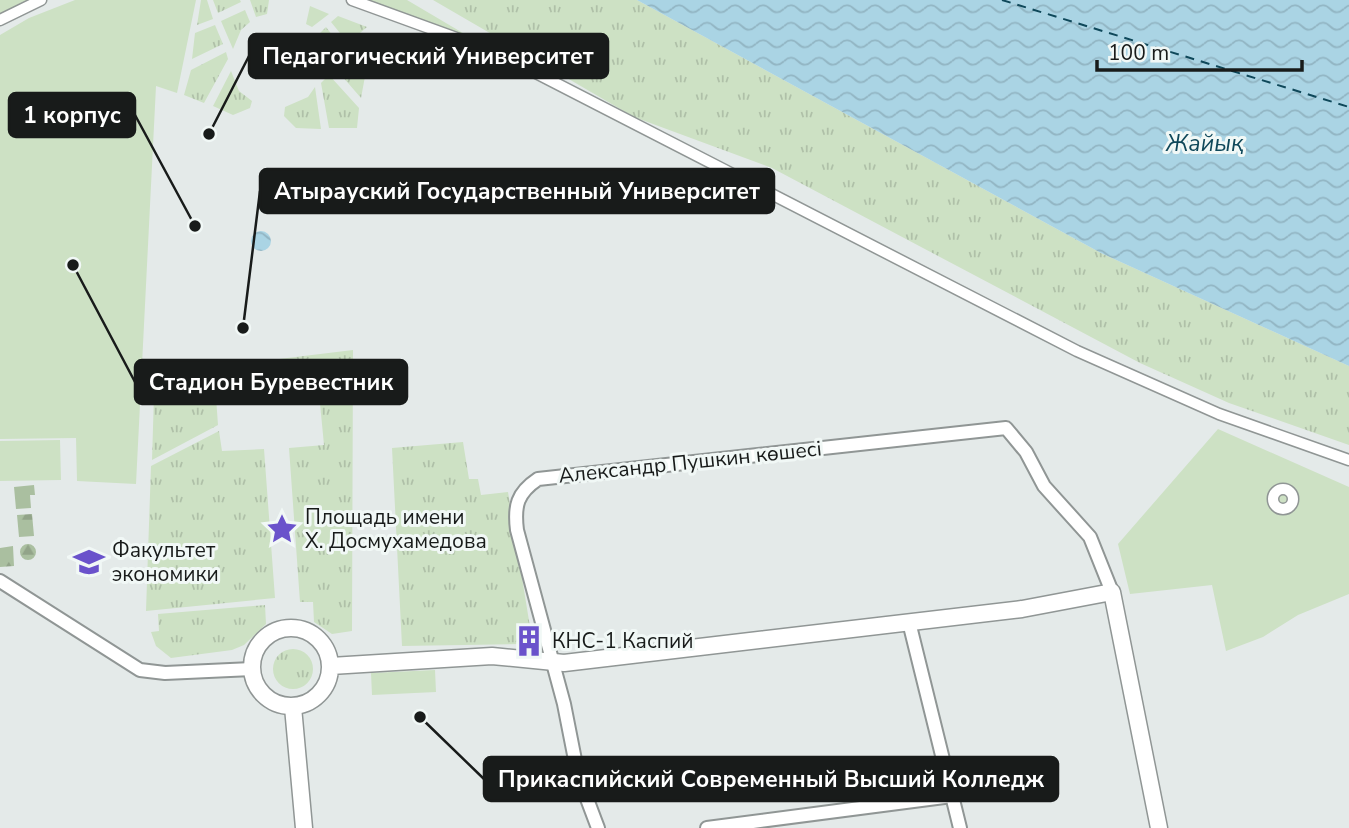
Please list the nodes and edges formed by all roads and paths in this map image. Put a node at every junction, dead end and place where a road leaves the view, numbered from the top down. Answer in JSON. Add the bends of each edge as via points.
{"nodes":[{"id":1,"x":41,"y":0,"type":"edge"},
{"id":2,"x":352,"y":0,"type":"edge"},
{"id":3,"x":0,"y":20,"type":"edge"},
{"id":4,"x":1349,"y":460,"type":"edge"},
{"id":5,"x":0,"y":581,"type":"edge"},
{"id":6,"x":1112,"y":592,"type":"junction"},
{"id":7,"x":909,"y":622,"type":"junction"},
{"id":8,"x":552,"y":661,"type":"junction"},
{"id":9,"x":331,"y":666,"type":"junction"},
{"id":10,"x":252,"y":669,"type":"junction"},
{"id":11,"x":293,"y":707,"type":"junction"},
{"id":12,"x":952,"y":796,"type":"junction"},
{"id":13,"x":304,"y":828,"type":"edge"},
{"id":14,"x":598,"y":828,"type":"edge"},
{"id":15,"x":707,"y":828,"type":"edge"},
{"id":16,"x":960,"y":828,"type":"edge"},
{"id":17,"x":1159,"y":828,"type":"edge"}],
"edges":[{"from":1,"to":3,"type":"street"},
{"from":2,"to":4,"type":"street","via":[[495,52],[1077,351],[1219,414]]},
{"from":5,"to":10,"type":"street","via":[[140,670]]},
{"from":6,"to":7,"type":"street","via":[[1021,609]]},
{"from":6,"to":8,"type":"street","name":"Александр Пушкин көшесі","via":[[1090,537],[1044,486],[1026,452],[1006,428],[538,479],[519,496],[515,512]]},
{"from":6,"to":17,"type":"street"},
{"from":7,"to":8,"type":"street"},
{"from":7,"to":12,"type":"street"},
{"from":8,"to":9,"type":"street","via":[[492,656]]},
{"from":8,"to":14,"type":"street","via":[[578,775]]},
{"from":9,"to":10,"type":"street","via":[[318,638],[294,628],[281,629],[259,644]]},
{"from":9,"to":11,"type":"street","via":[[326,687],[317,697]]},
{"from":10,"to":11,"type":"street","via":[[265,697]]},
{"from":11,"to":13,"type":"street"},
{"from":12,"to":15,"type":"street"},
{"from":12,"to":16,"type":"street"}]}
